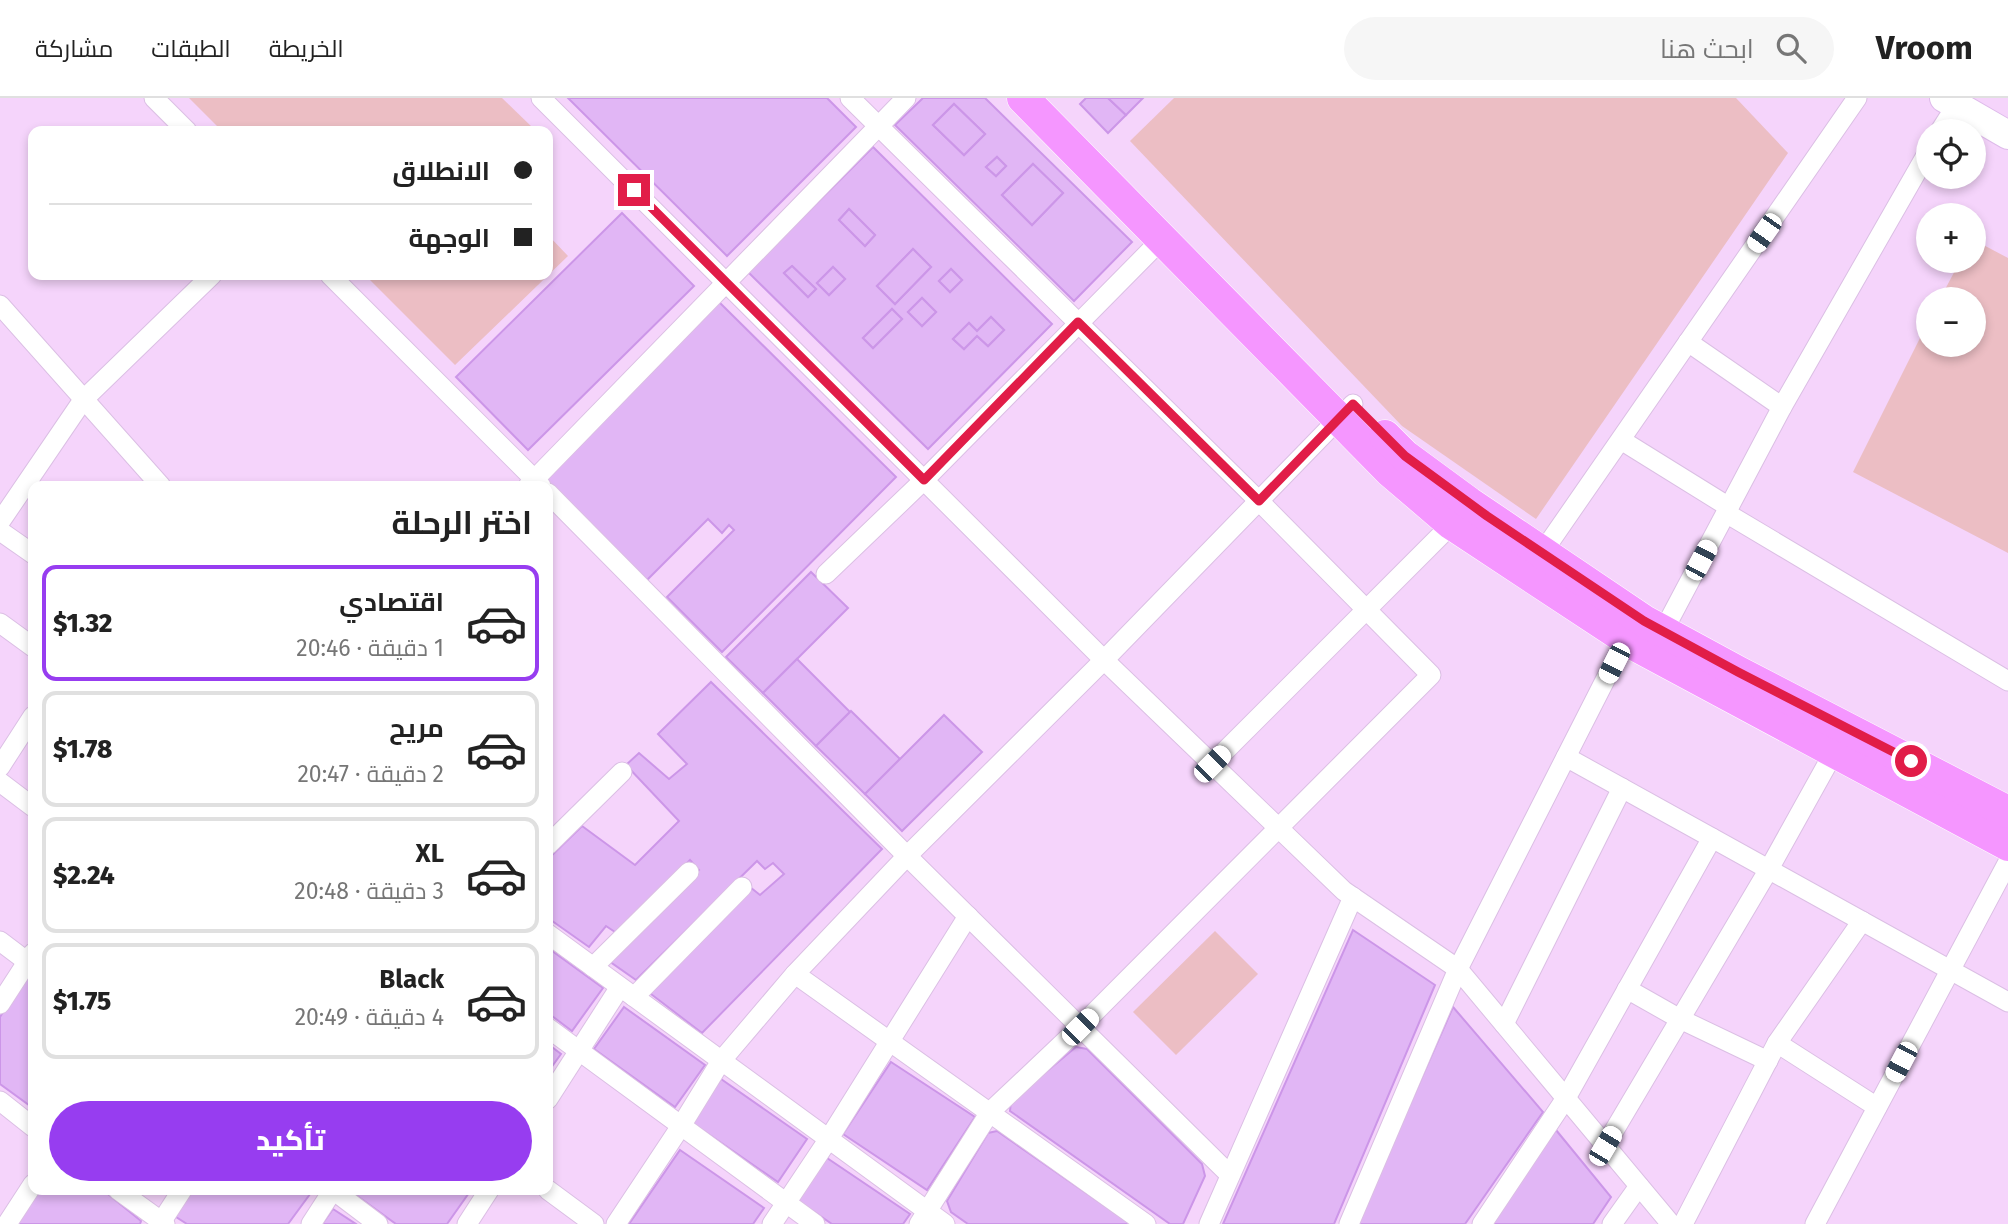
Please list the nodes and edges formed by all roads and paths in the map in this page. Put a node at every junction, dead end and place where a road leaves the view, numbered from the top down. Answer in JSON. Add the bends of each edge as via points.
{"nodes":[{"id":1,"x":154,"y":98,"type":"edge"},
{"id":2,"x":541,"y":98,"type":"edge"},
{"id":3,"x":850,"y":98,"type":"edge"},
{"id":4,"x":906,"y":98,"type":"edge"},
{"id":5,"x":1023,"y":98,"type":"edge"},
{"id":6,"x":1050,"y":98,"type":"edge"},
{"id":7,"x":1857,"y":98,"type":"edge"},
{"id":8,"x":1961,"y":100,"type":"edge"},
{"id":9,"x":2008,"y":113,"type":"edge"},
{"id":10,"x":1948,"y":119,"type":"edge"},
{"id":11,"x":182,"y":126,"type":"edge"},
{"id":12,"x":879,"y":126,"type":"junction"},
{"id":13,"x":2008,"y":135,"type":"edge"},
{"id":14,"x":1916,"y":173,"type":"edge"},
{"id":15,"x":1162,"y":239,"type":"junction"},
{"id":16,"x":207,"y":280,"type":"edge"},
{"id":17,"x":335,"y":280,"type":"edge"},
{"id":18,"x":726,"y":283,"type":"junction"},
{"id":19,"x":3,"y":314,"type":"edge"},
{"id":20,"x":1078,"y":322,"type":"junction"},
{"id":21,"x":1688,"y":342,"type":"junction"},
{"id":22,"x":83,"y":400,"type":"junction"},
{"id":23,"x":1782,"y":407,"type":"junction"},
{"id":24,"x":1346,"y":412,"type":"junction"},
{"id":25,"x":1621,"y":440,"type":"junction"},
{"id":26,"x":924,"y":480,"type":"junction"},
{"id":27,"x":156,"y":481,"type":"edge"},
{"id":28,"x":533,"y":481,"type":"edge"},
{"id":29,"x":543,"y":481,"type":"edge"},
{"id":30,"x":553,"y":501,"type":"edge"},
{"id":31,"x":1259,"y":501,"type":"junction"},
{"id":32,"x":1728,"y":510,"type":"junction"},
{"id":33,"x":0,"y":522,"type":"edge"},
{"id":34,"x":1452,"y":524,"type":"junction"},
{"id":35,"x":0,"y":531,"type":"edge"},
{"id":36,"x":28,"y":551,"type":"edge"},
{"id":37,"x":1542,"y":553,"type":"junction"},
{"id":38,"x":826,"y":574,"type":"dead end"},
{"id":39,"x":1367,"y":610,"type":"junction"},
{"id":40,"x":0,"y":623,"type":"edge"},
{"id":41,"x":1647,"y":642,"type":"junction"},
{"id":42,"x":28,"y":643,"type":"edge"},
{"id":43,"x":1104,"y":660,"type":"junction"},
{"id":44,"x":2008,"y":681,"type":"edge"},
{"id":45,"x":28,"y":724,"type":"edge"},
{"id":46,"x":1834,"y":752,"type":"junction"},
{"id":47,"x":1566,"y":757,"type":"junction"},
{"id":48,"x":1212,"y":764,"type":"junction"},
{"id":49,"x":0,"y":766,"type":"edge"},
{"id":50,"x":622,"y":772,"type":"dead end"},
{"id":51,"x":0,"y":782,"type":"edge"},
{"id":52,"x":1622,"y":788,"type":"junction"},
{"id":53,"x":28,"y":803,"type":"edge"},
{"id":54,"x":2008,"y":812,"type":"edge"},
{"id":55,"x":1278,"y":827,"type":"junction"},
{"id":56,"x":1712,"y":838,"type":"junction"},
{"id":57,"x":553,"y":840,"type":"edge"},
{"id":58,"x":2008,"y":845,"type":"edge"},
{"id":59,"x":907,"y":856,"type":"junction"},
{"id":60,"x":2008,"y":862,"type":"edge"},
{"id":61,"x":1769,"y":869,"type":"junction"},
{"id":62,"x":690,"y":872,"type":"dead end"},
{"id":63,"x":742,"y":887,"type":"dead end"},
{"id":64,"x":1353,"y":897,"type":"junction"},
{"id":65,"x":968,"y":916,"type":"junction"},
{"id":66,"x":1862,"y":921,"type":"junction"},
{"id":67,"x":553,"y":938,"type":"edge"},
{"id":68,"x":0,"y":941,"type":"edge"},
{"id":69,"x":28,"y":958,"type":"edge"},
{"id":70,"x":28,"y":964,"type":"edge"},
{"id":71,"x":593,"y":967,"type":"junction"},
{"id":72,"x":1458,"y":969,"type":"junction"},
{"id":73,"x":1949,"y":970,"type":"junction"},
{"id":74,"x":795,"y":974,"type":"junction"},
{"id":75,"x":1627,"y":989,"type":"junction"},
{"id":76,"x":627,"y":992,"type":"junction"},
{"id":77,"x":2008,"y":1002,"type":"edge"},
{"id":78,"x":0,"y":1004,"type":"edge"},
{"id":79,"x":1680,"y":1019,"type":"junction"},
{"id":80,"x":1504,"y":1024,"type":"junction"},
{"id":81,"x":1080,"y":1027,"type":"junction"},
{"id":82,"x":553,"y":1032,"type":"edge"},
{"id":83,"x":889,"y":1042,"type":"junction"},
{"id":84,"x":1777,"y":1043,"type":"junction"},
{"id":85,"x":579,"y":1051,"type":"junction"},
{"id":86,"x":720,"y":1061,"type":"junction"},
{"id":87,"x":1768,"y":1061,"type":"junction"},
{"id":88,"x":553,"y":1091,"type":"edge"},
{"id":89,"x":1566,"y":1098,"type":"junction"},
{"id":90,"x":0,"y":1101,"type":"edge"},
{"id":91,"x":1877,"y":1107,"type":"junction"},
{"id":92,"x":990,"y":1112,"type":"junction"},
{"id":93,"x":28,"y":1123,"type":"edge"},
{"id":94,"x":681,"y":1126,"type":"junction"},
{"id":95,"x":828,"y":1140,"type":"junction"},
{"id":96,"x":1605,"y":1146,"type":"junction"},
{"id":97,"x":1230,"y":1175,"type":"junction"},
{"id":98,"x":1639,"y":1186,"type":"junction"},
{"id":99,"x":28,"y":1192,"type":"edge"},
{"id":100,"x":553,"y":1194,"type":"edge"},
{"id":101,"x":125,"y":1195,"type":"edge"},
{"id":102,"x":179,"y":1195,"type":"edge"},
{"id":103,"x":330,"y":1195,"type":"edge"},
{"id":104,"x":340,"y":1195,"type":"edge"},
{"id":105,"x":486,"y":1195,"type":"edge"},
{"id":106,"x":786,"y":1203,"type":"junction"},
{"id":107,"x":923,"y":1217,"type":"edge"},
{"id":108,"x":162,"y":1223,"type":"edge"},
{"id":109,"x":7,"y":1224,"type":"edge"},
{"id":110,"x":311,"y":1224,"type":"edge"},
{"id":111,"x":378,"y":1224,"type":"edge"},
{"id":112,"x":467,"y":1224,"type":"edge"},
{"id":113,"x":594,"y":1224,"type":"edge"},
{"id":114,"x":616,"y":1224,"type":"edge"},
{"id":115,"x":772,"y":1224,"type":"edge"},
{"id":116,"x":815,"y":1224,"type":"edge"},
{"id":117,"x":945,"y":1224,"type":"edge"},
{"id":118,"x":1146,"y":1224,"type":"edge"},
{"id":119,"x":1209,"y":1224,"type":"edge"},
{"id":120,"x":1349,"y":1224,"type":"edge"},
{"id":121,"x":1482,"y":1224,"type":"edge"},
{"id":122,"x":1612,"y":1224,"type":"edge"},
{"id":123,"x":1671,"y":1224,"type":"edge"},
{"id":124,"x":1682,"y":1224,"type":"edge"},
{"id":125,"x":1815,"y":1224,"type":"edge"}],
"edges":[{"from":1,"to":11,"type":"street"},
{"from":2,"to":18,"type":"street"},
{"from":3,"to":12,"type":"street"},
{"from":4,"to":12,"type":"street"},
{"from":5,"to":15,"type":"main road"},
{"from":6,"to":24,"type":"main road"},
{"from":7,"to":21,"type":"street"},
{"from":8,"to":9,"type":"main road"},
{"from":8,"to":10,"type":"street"},
{"from":8,"to":13,"type":"main road"},
{"from":12,"to":18,"type":"street"},
{"from":12,"to":20,"type":"street"},
{"from":14,"to":23,"type":"street"},
{"from":15,"to":20,"type":"street"},
{"from":15,"to":24,"type":"main road"},
{"from":16,"to":22,"type":"street"},
{"from":17,"to":28,"type":"street"},
{"from":18,"to":26,"type":"street"},
{"from":18,"to":29,"type":"street"},
{"from":19,"to":22,"type":"street"},
{"from":20,"to":26,"type":"street"},
{"from":20,"to":31,"type":"street"},
{"from":21,"to":23,"type":"street"},
{"from":21,"to":25,"type":"street"},
{"from":22,"to":27,"type":"street"},
{"from":22,"to":33,"type":"street"},
{"from":23,"to":32,"type":"street"},
{"from":24,"to":31,"type":"street"},
{"from":24,"to":34,"type":"main road","via":[[1390,471]]},
{"from":24,"to":37,"type":"main road"},
{"from":25,"to":32,"type":"street"},
{"from":25,"to":37,"type":"street"},
{"from":26,"to":38,"type":"street"},
{"from":26,"to":43,"type":"street"},
{"from":30,"to":59,"type":"street"},
{"from":31,"to":39,"type":"street"},
{"from":31,"to":43,"type":"street"},
{"from":32,"to":41,"type":"street"},
{"from":32,"to":44,"type":"street"},
{"from":34,"to":39,"type":"street"},
{"from":34,"to":41,"type":"main road"},
{"from":35,"to":36,"type":"street"},
{"from":37,"to":41,"type":"main road"},
{"from":39,"to":48,"type":"street"},
{"from":39,"to":55,"type":"street","via":[[1431,675]]},
{"from":40,"to":42,"type":"street"},
{"from":41,"to":46,"type":"main road"},
{"from":41,"to":47,"type":"street"},
{"from":41,"to":54,"type":"main road","via":[[1738,672]]},
{"from":43,"to":48,"type":"street"},
{"from":43,"to":59,"type":"street"},
{"from":45,"to":49,"type":"street"},
{"from":46,"to":58,"type":"main road"},
{"from":46,"to":61,"type":"street"},
{"from":47,"to":52,"type":"street"},
{"from":47,"to":72,"type":"street"},
{"from":48,"to":55,"type":"street"},
{"from":50,"to":57,"type":"street"},
{"from":51,"to":53,"type":"street"},
{"from":52,"to":56,"type":"street"},
{"from":52,"to":80,"type":"street"},
{"from":55,"to":64,"type":"street"},
{"from":55,"to":81,"type":"street"},
{"from":56,"to":61,"type":"street"},
{"from":56,"to":75,"type":"street"},
{"from":59,"to":65,"type":"street"},
{"from":59,"to":74,"type":"street"},
{"from":60,"to":73,"type":"street"},
{"from":61,"to":66,"type":"street"},
{"from":61,"to":79,"type":"street"},
{"from":62,"to":71,"type":"street"},
{"from":63,"to":76,"type":"street"},
{"from":64,"to":72,"type":"street"},
{"from":64,"to":97,"type":"street"},
{"from":65,"to":81,"type":"street"},
{"from":65,"to":83,"type":"street"},
{"from":66,"to":73,"type":"street"},
{"from":66,"to":84,"type":"street"},
{"from":67,"to":71,"type":"street"},
{"from":68,"to":69,"type":"street"},
{"from":70,"to":78,"type":"street"},
{"from":71,"to":76,"type":"street"},
{"from":72,"to":80,"type":"street"},
{"from":72,"to":120,"type":"street"},
{"from":73,"to":77,"type":"street"},
{"from":73,"to":91,"type":"street"},
{"from":74,"to":83,"type":"street"},
{"from":74,"to":86,"type":"street"},
{"from":75,"to":79,"type":"street"},
{"from":75,"to":89,"type":"street"},
{"from":76,"to":85,"type":"street"},
{"from":76,"to":86,"type":"street"},
{"from":79,"to":87,"type":"street"},
{"from":79,"to":96,"type":"street"},
{"from":80,"to":89,"type":"street"},
{"from":81,"to":92,"type":"street"},
{"from":81,"to":97,"type":"street"},
{"from":82,"to":85,"type":"street"},
{"from":83,"to":92,"type":"street"},
{"from":83,"to":95,"type":"street"},
{"from":84,"to":87,"type":"street"},
{"from":84,"to":91,"type":"street"},
{"from":85,"to":88,"type":"street"},
{"from":85,"to":94,"type":"street"},
{"from":86,"to":94,"type":"street"},
{"from":86,"to":95,"type":"street"},
{"from":87,"to":124,"type":"street"},
{"from":89,"to":96,"type":"street"},
{"from":89,"to":121,"type":"street"},
{"from":90,"to":93,"type":"street"},
{"from":91,"to":125,"type":"street"},
{"from":92,"to":107,"type":"street"},
{"from":92,"to":118,"type":"street"},
{"from":94,"to":106,"type":"street"},
{"from":94,"to":114,"type":"street"},
{"from":95,"to":106,"type":"street"},
{"from":95,"to":107,"type":"street"},
{"from":96,"to":98,"type":"street"},
{"from":97,"to":119,"type":"street"},
{"from":98,"to":122,"type":"street"},
{"from":98,"to":123,"type":"street"},
{"from":99,"to":109,"type":"street"},
{"from":100,"to":113,"type":"street"},
{"from":101,"to":108,"type":"street"},
{"from":102,"to":108,"type":"street"},
{"from":103,"to":110,"type":"street"},
{"from":104,"to":111,"type":"street"},
{"from":105,"to":112,"type":"street"},
{"from":106,"to":115,"type":"street"},
{"from":106,"to":116,"type":"street"},
{"from":107,"to":117,"type":"street"}]}
